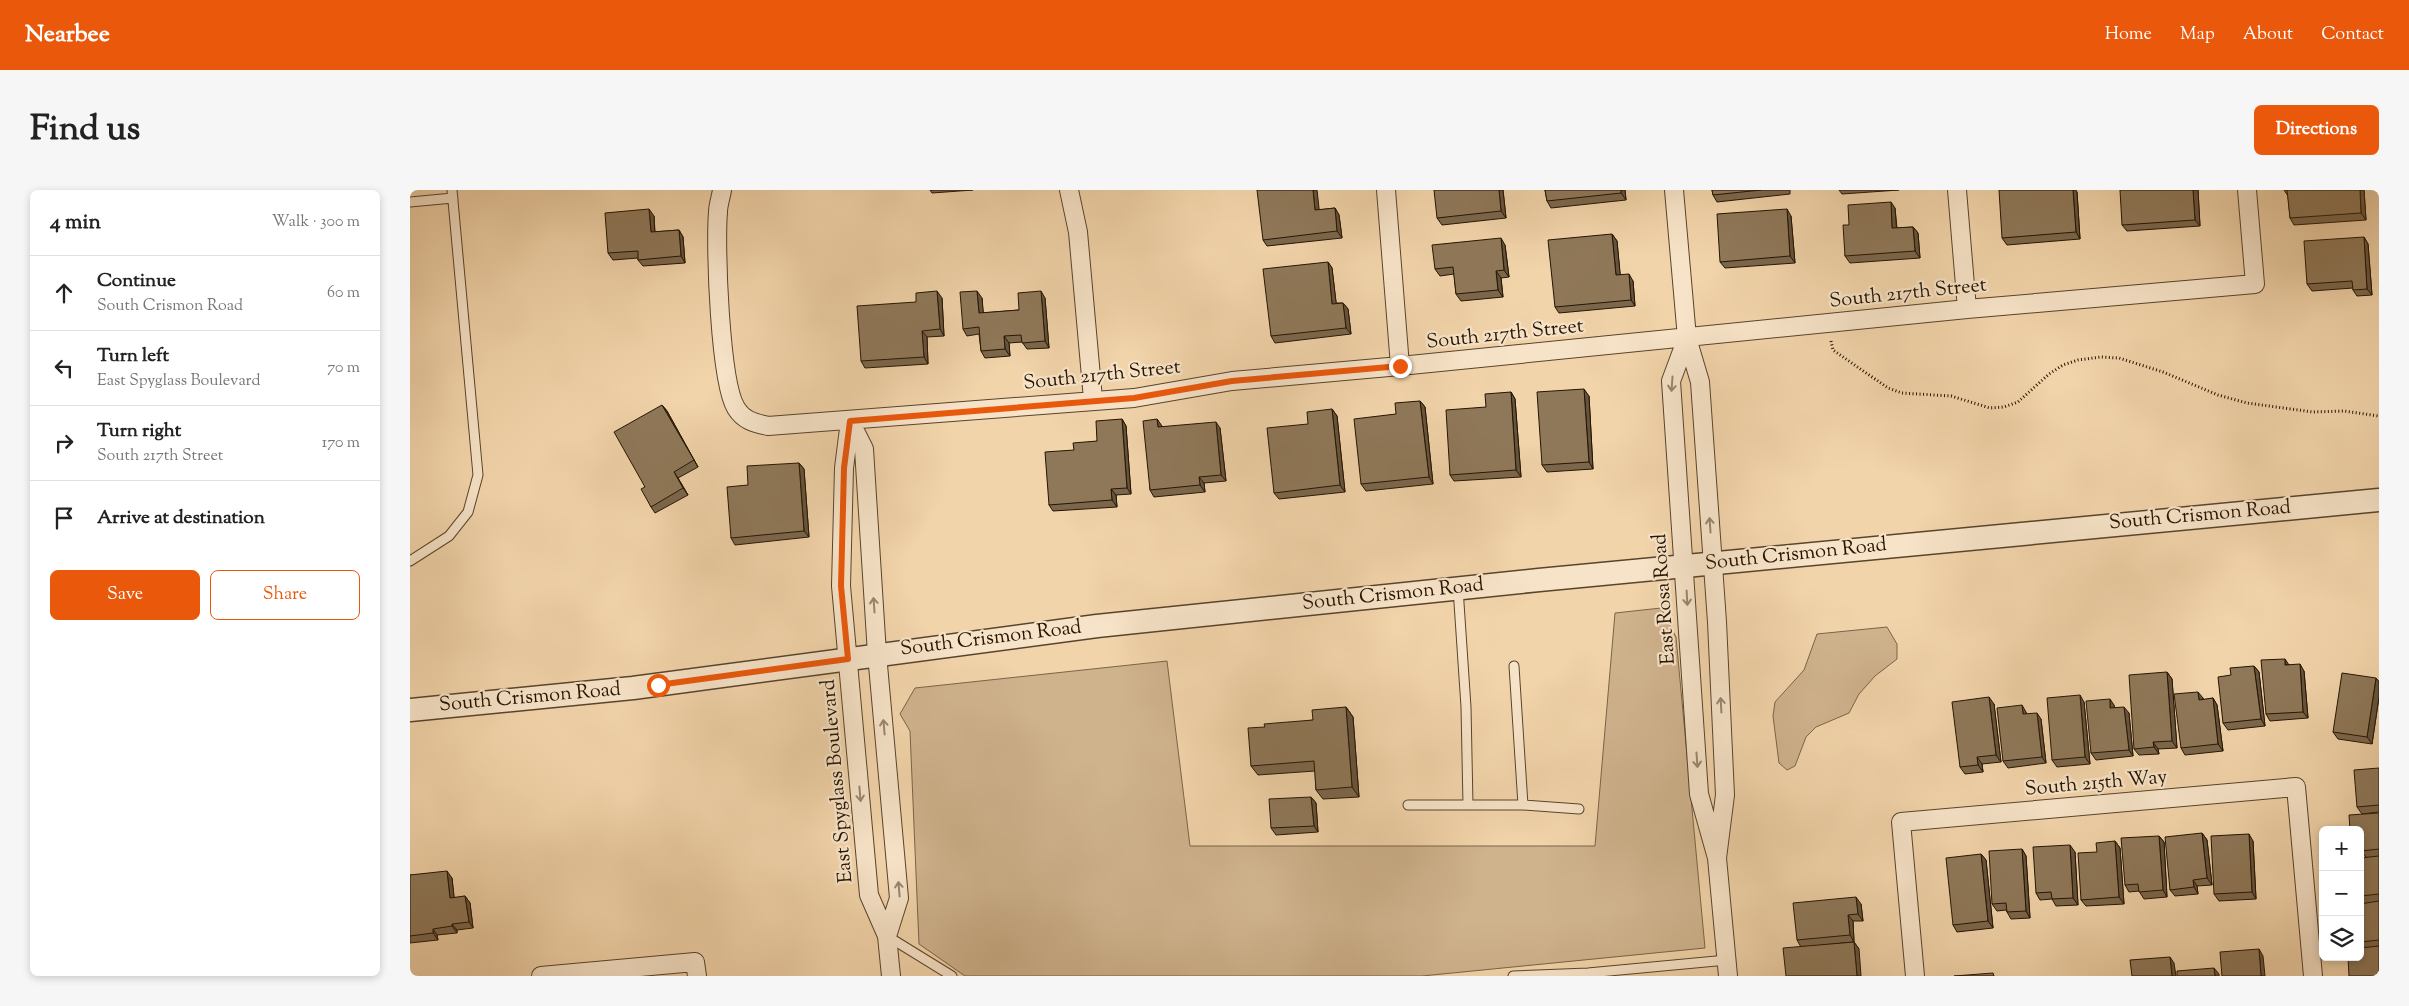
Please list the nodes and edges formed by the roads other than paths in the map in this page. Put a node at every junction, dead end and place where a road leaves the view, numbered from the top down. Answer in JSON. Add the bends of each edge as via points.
{"nodes":[{"id":1,"x":722,"y":190,"type":"edge"},
{"id":2,"x":1069,"y":190,"type":"edge"},
{"id":3,"x":1386,"y":190,"type":"edge"},
{"id":4,"x":1674,"y":190,"type":"edge"},
{"id":5,"x":1957,"y":190,"type":"edge"},
{"id":6,"x":2246,"y":190,"type":"edge"},
{"id":7,"x":452,"y":194,"type":"edge"},
{"id":8,"x":410,"y":202,"type":"edge"},
{"id":9,"x":1966,"y":309,"type":"junction"},
{"id":10,"x":1687,"y":338,"type":"junction"},
{"id":11,"x":1400,"y":366,"type":"junction"},
{"id":12,"x":1093,"y":399,"type":"junction"},
{"id":13,"x":850,"y":421,"type":"junction"},
{"id":14,"x":2379,"y":500,"type":"edge"},
{"id":15,"x":410,"y":561,"type":"edge"},
{"id":16,"x":1712,"y":564,"type":"junction"},
{"id":17,"x":1685,"y":566,"type":"junction"},
{"id":18,"x":1458,"y":588,"type":"junction"},
{"id":19,"x":878,"y":654,"type":"junction"},
{"id":20,"x":848,"y":659,"type":"junction"},
{"id":21,"x":1514,"y":666,"type":"dead end"},
{"id":22,"x":410,"y":710,"type":"edge"},
{"id":23,"x":1408,"y":805,"type":"dead end"},
{"id":24,"x":1468,"y":805,"type":"junction"},
{"id":25,"x":1523,"y":805,"type":"junction"},
{"id":26,"x":1579,"y":808,"type":"dead end"},
{"id":27,"x":1716,"y":858,"type":"junction"},
{"id":28,"x":887,"y":936,"type":"junction"},
{"id":29,"x":1728,"y":968,"type":"edge"},
{"id":30,"x":696,"y":969,"type":"edge"},
{"id":31,"x":541,"y":976,"type":"edge"},
{"id":32,"x":891,"y":976,"type":"edge"},
{"id":33,"x":952,"y":976,"type":"edge"},
{"id":34,"x":1513,"y":976,"type":"edge"},
{"id":35,"x":1915,"y":976,"type":"edge"},
{"id":36,"x":2312,"y":976,"type":"edge"}],
"edges":[{"from":1,"to":13,"type":"street","name":"South 217th Street","via":[[717,249],[726,374],[736,408],[749,421],[768,426]]},
{"from":2,"to":12,"type":"street","via":[[1078,232]]},
{"from":3,"to":11,"type":"street"},
{"from":4,"to":10,"type":"street","name":"East Rosa Road"},
{"from":5,"to":9,"type":"street"},
{"from":6,"to":9,"type":"street","name":"South 217th Street","via":[[2255,284]]},
{"from":7,"to":8,"type":"lane"},
{"from":7,"to":15,"type":"lane","via":[[478,475],[468,512],[450,536]]},
{"from":9,"to":10,"type":"street","name":"South 217th Street"},
{"from":10,"to":11,"type":"street","name":"South 217th Street"},
{"from":16,"to":10,"type":"street","name":"East Rosa Road","one_way":true,"via":[[1700,382]]},
{"from":10,"to":17,"type":"street","name":"East Rosa Road","one_way":true,"via":[[1671,381]]},
{"from":11,"to":12,"type":"street","name":"South 217th Street","via":[[1232,381],[1134,398]]},
{"from":12,"to":13,"type":"street","name":"South 217th Street"},
{"from":19,"to":13,"type":"street","name":"East Spyglass Boulevard","one_way":true,"via":[[864,449]]},
{"from":13,"to":20,"type":"street","name":"East Spyglass Boulevard","via":[[844,468],[841,586]]},
{"from":14,"to":16,"type":"street","name":"South Crismon Road"},
{"from":16,"to":17,"type":"street","name":"South Crismon Road"},
{"from":27,"to":16,"type":"street","name":"East Rosa Road","one_way":true,"via":[[1725,795]]},
{"from":17,"to":18,"type":"street","name":"South Crismon Road"},
{"from":17,"to":27,"type":"street","name":"East Rosa Road","one_way":true,"via":[[1699,794]]},
{"from":18,"to":19,"type":"street","name":"South Crismon Road","via":[[1097,626]]},
{"from":18,"to":24,"type":"lane","via":[[1466,707]]},
{"from":19,"to":20,"type":"street","name":"South Crismon Road"},
{"from":28,"to":19,"type":"street","name":"East Spyglass Boulevard","one_way":true,"via":[[900,898]]},
{"from":20,"to":22,"type":"street","name":"South Crismon Road","via":[[633,688]]},
{"from":20,"to":28,"type":"street","name":"East Spyglass Boulevard","one_way":true,"via":[[869,895]]},
{"from":21,"to":25,"type":"lane"},
{"from":23,"to":24,"type":"lane"},
{"from":24,"to":25,"type":"lane"},
{"from":25,"to":26,"type":"lane"},
{"from":27,"to":29,"type":"street","name":"East Rosa Road"},
{"from":28,"to":32,"type":"street","name":"East Spyglass Boulevard"},
{"from":28,"to":33,"type":"lane"},
{"from":29,"to":34,"type":"lane"},
{"from":30,"to":31,"type":"street"},
{"from":35,"to":36,"type":"street","name":"South 215th Way","via":[[1901,822],[2296,787]]}]}
